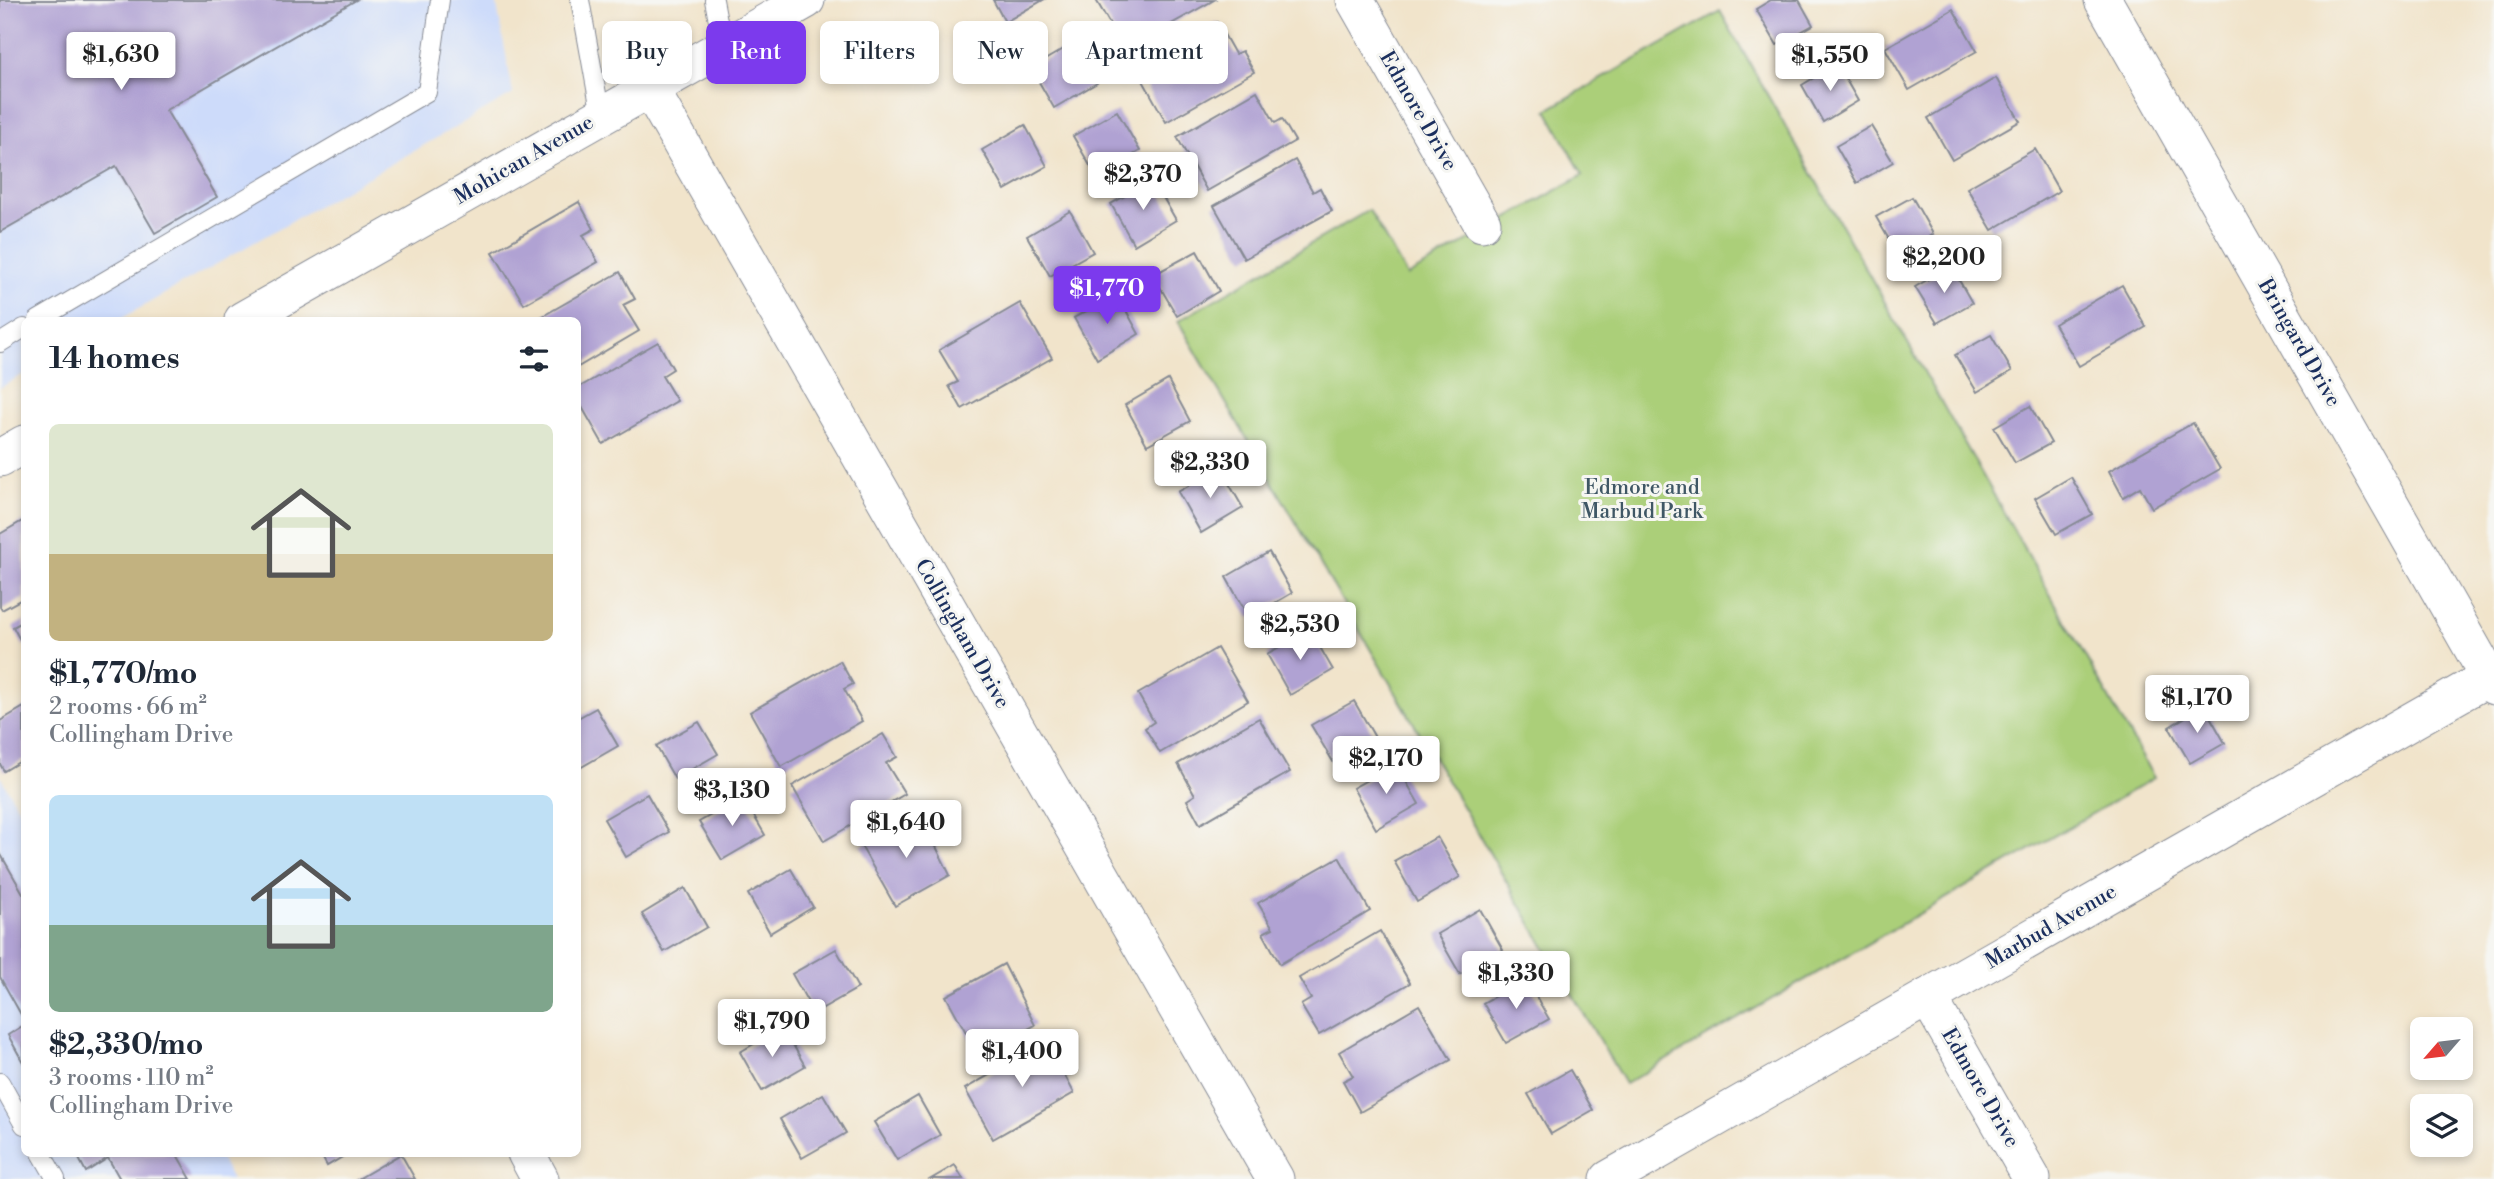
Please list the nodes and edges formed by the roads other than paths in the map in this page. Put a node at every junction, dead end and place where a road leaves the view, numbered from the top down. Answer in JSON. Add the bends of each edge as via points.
{"nodes":[{"id":1,"x":440,"y":0,"type":"edge"},
{"id":2,"x":580,"y":0,"type":"edge"},
{"id":3,"x":714,"y":0,"type":"edge"},
{"id":4,"x":806,"y":0,"type":"edge"},
{"id":5,"x":1355,"y":0,"type":"edge"},
{"id":6,"x":2103,"y":0,"type":"edge"},
{"id":7,"x":718,"y":21,"type":"edge"},
{"id":8,"x":769,"y":21,"type":"edge"},
{"id":9,"x":706,"y":57,"type":"edge"},
{"id":10,"x":650,"y":89,"type":"junction"},
{"id":11,"x":601,"y":116,"type":"junction"},
{"id":12,"x":1482,"y":223,"type":"dead end"},
{"id":13,"x":43,"y":317,"type":"edge"},
{"id":14,"x":248,"y":317,"type":"edge"},
{"id":15,"x":21,"y":330,"type":"edge"},
{"id":16,"x":0,"y":342,"type":"edge"},
{"id":17,"x":21,"y":446,"type":"edge"},
{"id":18,"x":0,"y":458,"type":"edge"},
{"id":19,"x":2492,"y":679,"type":"edge"},
{"id":20,"x":1928,"y":997,"type":"junction"},
{"id":21,"x":0,"y":1082,"type":"edge"},
{"id":22,"x":21,"y":1120,"type":"edge"},
{"id":23,"x":43,"y":1157,"type":"edge"},
{"id":24,"x":528,"y":1157,"type":"edge"},
{"id":25,"x":56,"y":1179,"type":"edge"},
{"id":26,"x":540,"y":1179,"type":"edge"},
{"id":27,"x":1275,"y":1179,"type":"edge"},
{"id":28,"x":1609,"y":1179,"type":"edge"},
{"id":29,"x":2032,"y":1179,"type":"edge"}],
"edges":[{"from":1,"to":13,"type":"lane","via":[[427,93]]},
{"from":2,"to":11,"type":"lane"},
{"from":3,"to":7,"type":"lane"},
{"from":4,"to":8,"type":"street","name":"Mohican Avenue"},
{"from":5,"to":12,"type":"street","name":"Edmore Drive"},
{"from":6,"to":19,"type":"street","name":"Bringard Drive"},
{"from":9,"to":10,"type":"street","name":"Mohican Avenue"},
{"from":10,"to":11,"type":"street","name":"Mohican Avenue"},
{"from":10,"to":27,"type":"street","name":"Collingham Drive"},
{"from":11,"to":14,"type":"street","name":"Mohican Avenue"},
{"from":15,"to":16,"type":"lane"},
{"from":17,"to":18,"type":"street"},
{"from":19,"to":20,"type":"street","name":"Marbud Avenue"},
{"from":20,"to":28,"type":"street","name":"Marbud Avenue"},
{"from":20,"to":29,"type":"street","name":"Edmore Drive"},
{"from":21,"to":22,"type":"lane"},
{"from":23,"to":25,"type":"lane"},
{"from":24,"to":26,"type":"street"}]}
